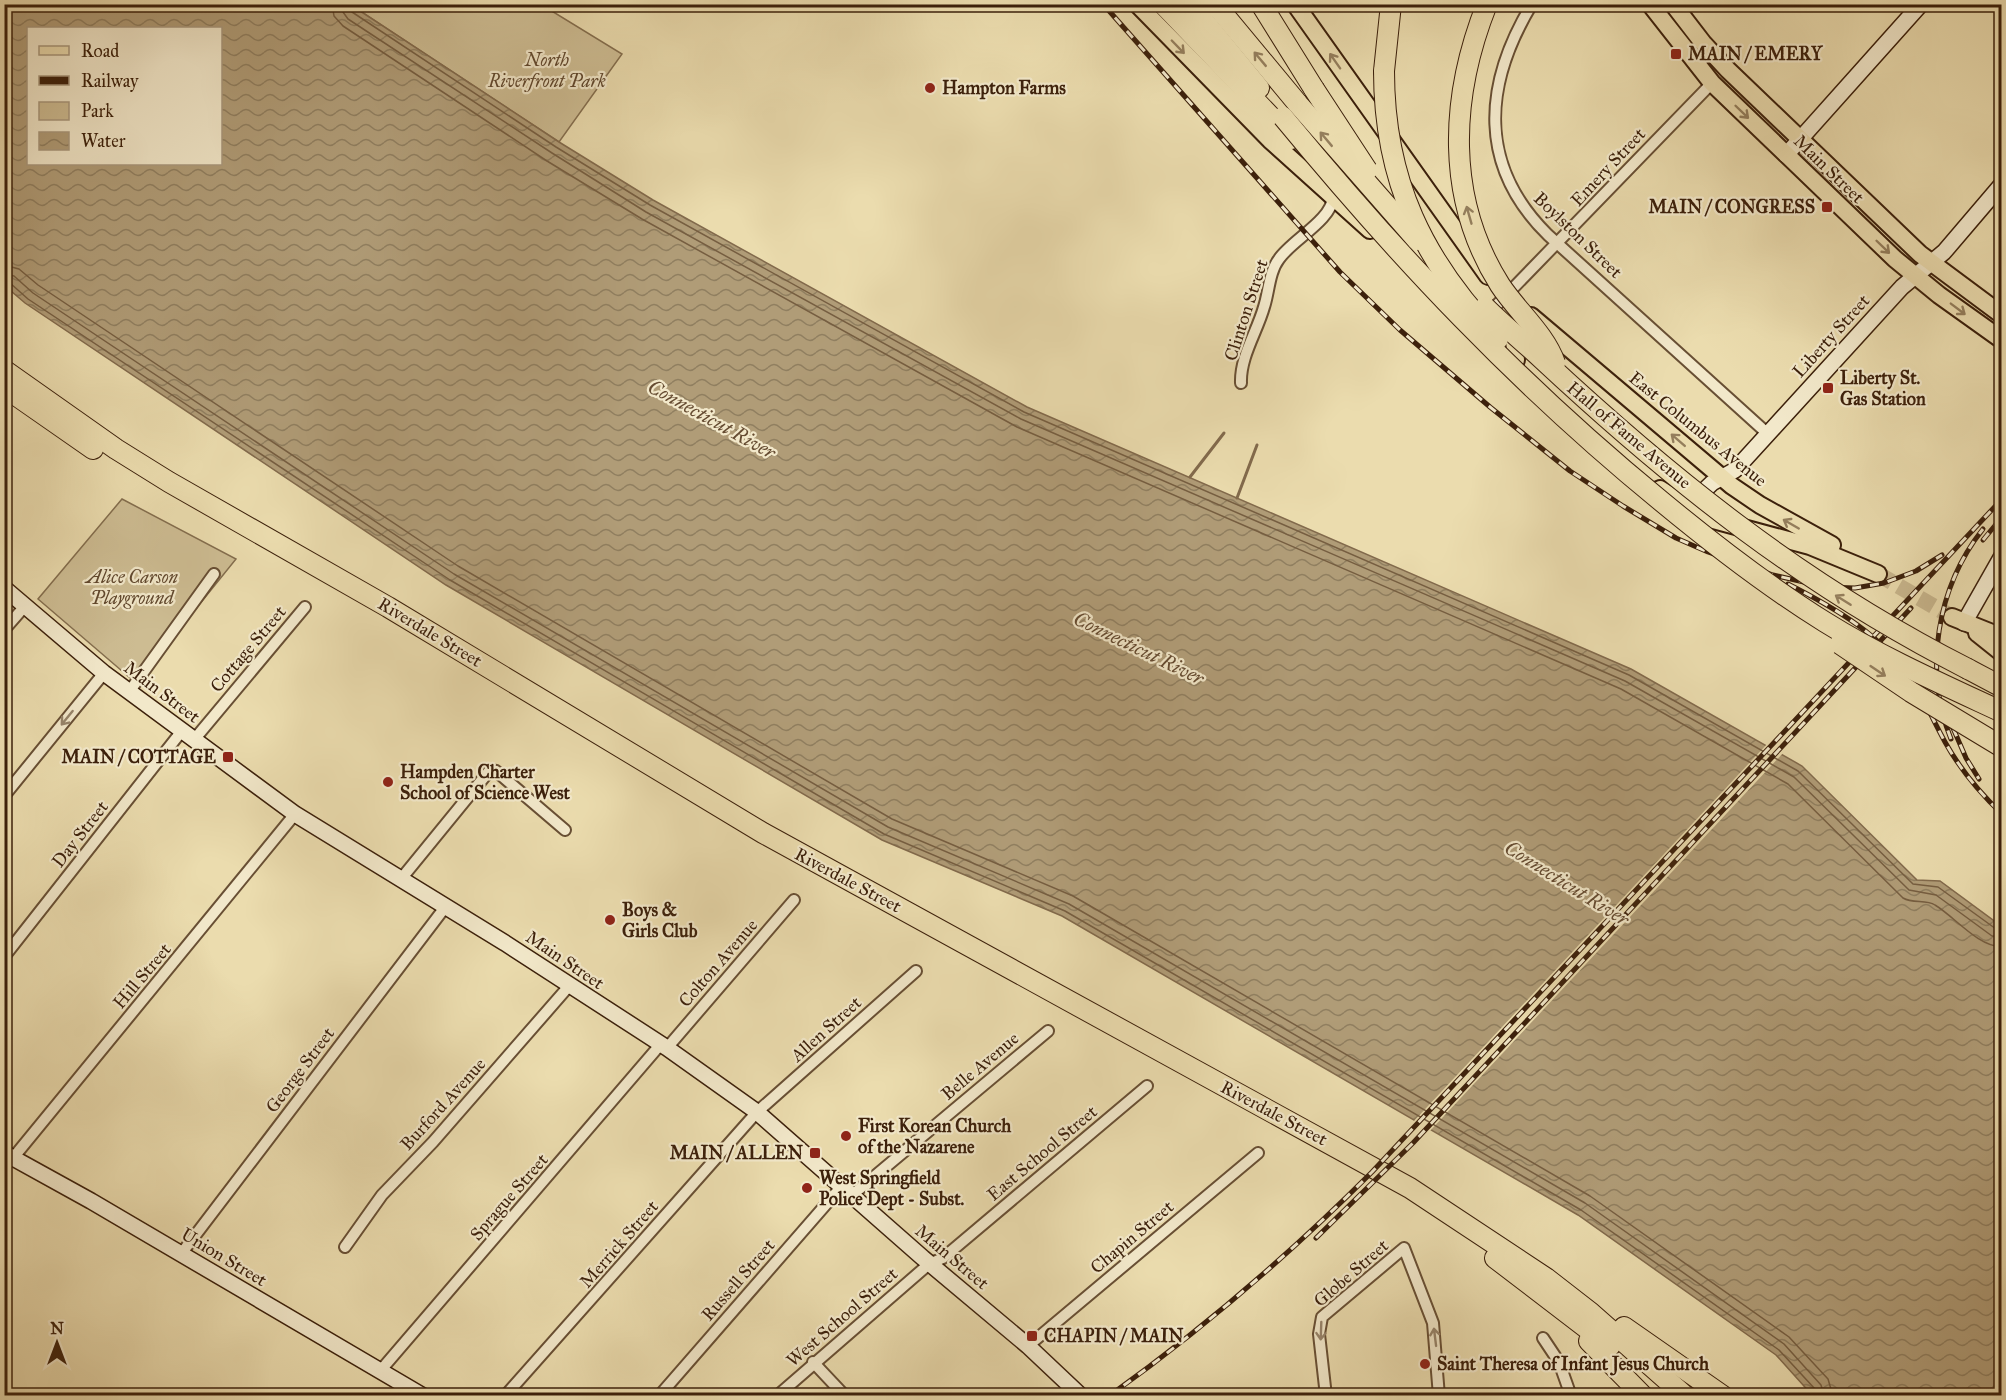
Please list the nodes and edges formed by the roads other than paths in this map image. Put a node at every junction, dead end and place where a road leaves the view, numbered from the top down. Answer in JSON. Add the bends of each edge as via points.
{"nodes":[{"id":1,"x":1137,"y":4,"type":"edge"},
{"id":2,"x":1163,"y":4,"type":"edge"},
{"id":3,"x":1190,"y":4,"type":"edge"},
{"id":4,"x":1215,"y":4,"type":"edge"},
{"id":5,"x":1260,"y":4,"type":"edge"},
{"id":6,"x":1295,"y":4,"type":"edge"},
{"id":7,"x":1391,"y":4,"type":"edge"},
{"id":8,"x":1487,"y":4,"type":"edge"},
{"id":9,"x":1532,"y":4,"type":"edge"},
{"id":10,"x":1650,"y":4,"type":"edge"},
{"id":11,"x":1673,"y":4,"type":"edge"},
{"id":12,"x":1921,"y":4,"type":"edge"},
{"id":13,"x":1712,"y":82,"type":"junction"},
{"id":14,"x":1286,"y":114,"type":"junction"},
{"id":15,"x":1801,"y":140,"type":"junction"},
{"id":16,"x":1786,"y":155,"type":"junction"},
{"id":17,"x":2001,"y":184,"type":"edge"},
{"id":18,"x":1341,"y":196,"type":"junction"},
{"id":19,"x":1558,"y":243,"type":"junction"},
{"id":20,"x":1930,"y":263,"type":"junction"},
{"id":21,"x":1915,"y":276,"type":"junction"},
{"id":22,"x":1467,"y":290,"type":"junction"},
{"id":23,"x":1506,"y":294,"type":"junction"},
{"id":24,"x":2001,"y":315,"type":"edge"},
{"id":25,"x":1478,"y":325,"type":"junction"},
{"id":26,"x":1542,"y":325,"type":"junction"},
{"id":27,"x":2001,"y":340,"type":"edge"},
{"id":28,"x":1516,"y":360,"type":"junction"},
{"id":29,"x":4,"y":370,"type":"edge"},
{"id":30,"x":1558,"y":374,"type":"junction"},
{"id":31,"x":1241,"y":383,"type":"dead end"},
{"id":32,"x":4,"y":387,"type":"edge"},
{"id":33,"x":1768,"y":434,"type":"junction"},
{"id":34,"x":1723,"y":477,"type":"junction"},
{"id":35,"x":1683,"y":506,"type":"junction"},
{"id":36,"x":2001,"y":556,"type":"edge"},
{"id":37,"x":214,"y":574,"type":"dead end"},
{"id":38,"x":1878,"y":574,"type":"joint"},
{"id":39,"x":1767,"y":583,"type":"junction"},
{"id":40,"x":4,"y":588,"type":"edge"},
{"id":41,"x":25,"y":606,"type":"junction"},
{"id":42,"x":305,"y":607,"type":"dead end"},
{"id":43,"x":1958,"y":620,"type":"junction"},
{"id":44,"x":4,"y":630,"type":"edge"},
{"id":45,"x":2001,"y":638,"type":"edge"},
{"id":46,"x":2001,"y":653,"type":"edge"},
{"id":47,"x":104,"y":673,"type":"junction"},
{"id":48,"x":2001,"y":687,"type":"edge"},
{"id":49,"x":129,"y":692,"type":"junction"},
{"id":50,"x":2000,"y":712,"type":"edge"},
{"id":51,"x":187,"y":736,"type":"junction"},
{"id":52,"x":2001,"y":747,"type":"edge"},
{"id":53,"x":4,"y":796,"type":"edge"},
{"id":54,"x":295,"y":814,"type":"junction"},
{"id":55,"x":565,"y":830,"type":"dead end"},
{"id":56,"x":401,"y":879,"type":"junction"},
{"id":57,"x":794,"y":900,"type":"dead end"},
{"id":58,"x":446,"y":906,"type":"junction"},
{"id":59,"x":4,"y":957,"type":"edge"},
{"id":60,"x":916,"y":971,"type":"dead end"},
{"id":61,"x":569,"y":986,"type":"junction"},
{"id":62,"x":1048,"y":1031,"type":"dead end"},
{"id":63,"x":663,"y":1046,"type":"junction"},
{"id":64,"x":1147,"y":1086,"type":"dead end"},
{"id":65,"x":757,"y":1112,"type":"junction"},
{"id":66,"x":1258,"y":1153,"type":"dead end"},
{"id":67,"x":9,"y":1156,"type":"edge"},
{"id":68,"x":846,"y":1191,"type":"junction"},
{"id":69,"x":345,"y":1247,"type":"dead end"},
{"id":70,"x":181,"y":1254,"type":"junction"},
{"id":71,"x":929,"y":1264,"type":"junction"},
{"id":72,"x":1540,"y":1282,"type":"junction"},
{"id":73,"x":1543,"y":1338,"type":"dead end"},
{"id":74,"x":1028,"y":1346,"type":"junction"},
{"id":75,"x":813,"y":1362,"type":"junction"},
{"id":76,"x":381,"y":1370,"type":"junction"},
{"id":77,"x":423,"y":1395,"type":"edge"},
{"id":78,"x":505,"y":1395,"type":"edge"},
{"id":79,"x":659,"y":1395,"type":"edge"},
{"id":80,"x":777,"y":1395,"type":"edge"},
{"id":81,"x":845,"y":1395,"type":"edge"},
{"id":82,"x":1081,"y":1395,"type":"edge"},
{"id":83,"x":1326,"y":1395,"type":"edge"},
{"id":84,"x":1440,"y":1395,"type":"edge"},
{"id":85,"x":1571,"y":1395,"type":"edge"},
{"id":86,"x":1643,"y":1395,"type":"edge"},
{"id":87,"x":1665,"y":1395,"type":"edge"},
{"id":88,"x":1685,"y":1395,"type":"edge"},
{"id":89,"x":1722,"y":1395,"type":"edge"}],
"edges":[{"from":1,"to":18,"type":"main road","name":"Hall of Fame Avenue","one_way":true,"via":[[1245,115]]},
{"from":2,"to":14,"type":"highway"},
{"from":3,"to":14,"type":"highway"},
{"from":14,"to":4,"type":"highway","one_way":true},
{"from":5,"to":22,"type":"highway","bridge":true,"via":[[1372,176]]},
{"from":23,"to":6,"type":"main road","name":"East Columbus Avenue","one_way":true,"via":[[1454,231]]},
{"from":7,"to":50,"type":"highway","bridge":true,"via":[[1384,71],[1390,148],[1412,217],[1448,279],[1502,343],[1611,444],[1750,556],[1840,618]]},
{"from":30,"to":8,"type":"highway","one_way":true,"bridge":true,"via":[[1550,350],[1510,299],[1484,255],[1463,189],[1458,144],[1460,100],[1476,32]]},
{"from":9,"to":19,"type":"street","name":"Boylston Street","via":[[1514,36],[1502,70],[1495,131],[1499,156],[1512,190],[1529,215]]},
{"from":10,"to":13,"type":"main road","name":"Main Street"},
{"from":11,"to":15,"type":"main road","name":"Main Street","via":[[1715,57]]},
{"from":12,"to":15,"type":"street"},
{"from":13,"to":16,"type":"main road","name":"Main Street","one_way":true},
{"from":13,"to":19,"type":"street","name":"Emery Street"},
{"from":14,"to":18,"type":"highway","bridge":true},
{"from":22,"to":14,"type":"highway","one_way":true,"bridge":true},
{"from":15,"to":16,"type":"street"},
{"from":15,"to":20,"type":"main road","name":"Main Street"},
{"from":16,"to":21,"type":"main road","name":"Main Street","one_way":true},
{"from":17,"to":20,"type":"street","name":"Liberty Street","via":[[1944,252]]},
{"from":18,"to":25,"type":"main road","name":"Hall of Fame Avenue"},
{"from":18,"to":31,"type":"street","name":"Clinton Street","via":[[1275,265]]},
{"from":18,"to":39,"type":"highway","bridge":true,"via":[[1540,396],[1654,495]]},
{"from":19,"to":23,"type":"street","name":"Emery Street"},
{"from":19,"to":33,"type":"street","name":"Boylston Street"},
{"from":20,"to":21,"type":"street","name":"Liberty Street"},
{"from":20,"to":24,"type":"main road","name":"Main Street"},
{"from":21,"to":27,"type":"main road","name":"Main Street","one_way":true},
{"from":21,"to":33,"type":"street","name":"Liberty Street"},
{"from":22,"to":30,"type":"highway","bridge":true},
{"from":23,"to":25,"type":"street","name":"Emery Street"},
{"from":23,"to":26,"type":"main road","name":"East Columbus Avenue"},
{"from":25,"to":28,"type":"main road","name":"Hall of Fame Avenue"},
{"from":26,"to":28,"type":"main road","via":[[1528,326],[1517,334],[1512,347]]},
{"from":34,"to":26,"type":"main road","name":"East Columbus Avenue","one_way":true},
{"from":28,"to":35,"type":"main road","name":"Hall of Fame Avenue","via":[[1646,478]]},
{"from":29,"to":72,"type":"highway","name":"Riverdale Street","via":[[169,482],[388,607],[762,833],[1410,1188]]},
{"from":48,"to":30,"type":"highway","one_way":true,"bridge":true,"via":[[1880,622],[1790,565],[1667,471]]},
{"from":32,"to":72,"type":"highway","name":"Riverdale Street","via":[[170,497],[413,635],[764,849],[1393,1192]]},
{"from":33,"to":34,"type":"street","name":"Liberty Street","via":[[1735,470]]},
{"from":34,"to":35,"type":"street","name":"Liberty Street"},
{"from":38,"to":34,"type":"main road","name":"East Columbus Avenue","one_way":true,"via":[[1855,557],[1760,505]]},
{"from":35,"to":38,"type":"main road","name":"Hall of Fame Avenue","via":[[1706,518],[1818,549]]},
{"from":36,"to":43,"type":"street"},
{"from":37,"to":49,"type":"street"},
{"from":39,"to":50,"type":"highway","bridge":true,"via":[[1857,641]]},
{"from":39,"to":52,"type":"highway","one_way":true,"bridge":true,"via":[[1858,657]]},
{"from":40,"to":41,"type":"street","name":"Main Street"},
{"from":41,"to":44,"type":"street"},
{"from":41,"to":47,"type":"street","name":"Main Street"},
{"from":42,"to":51,"type":"street","name":"Cottage Street"},
{"from":43,"to":45,"type":"main road"},
{"from":43,"to":46,"type":"main road"},
{"from":47,"to":49,"type":"street","name":"Main Street"},
{"from":47,"to":53,"type":"street","one_way":true},
{"from":49,"to":51,"type":"street","name":"Main Street"},
{"from":51,"to":54,"type":"street","name":"Main Street"},
{"from":51,"to":59,"type":"street","name":"Day Street"},
{"from":54,"to":56,"type":"street","name":"Main Street"},
{"from":54,"to":67,"type":"street","name":"Hill Street"},
{"from":55,"to":56,"type":"street","via":[[490,770]]},
{"from":56,"to":58,"type":"street","name":"Main Street"},
{"from":57,"to":63,"type":"street","name":"Colton Avenue"},
{"from":58,"to":61,"type":"street","name":"Main Street"},
{"from":58,"to":70,"type":"street","name":"George Street"},
{"from":60,"to":65,"type":"street","name":"Allen Street"},
{"from":61,"to":63,"type":"street","name":"Main Street"},
{"from":61,"to":69,"type":"street","name":"Burford Avenue","via":[[382,1195]]},
{"from":62,"to":68,"type":"street","name":"Belle Avenue"},
{"from":63,"to":65,"type":"street","name":"Main Street"},
{"from":63,"to":76,"type":"street","name":"Sprague Street"},
{"from":64,"to":71,"type":"street","name":"East School Street","via":[[943,1258]]},
{"from":65,"to":68,"type":"street","name":"Main Street"},
{"from":65,"to":78,"type":"street","name":"Merrick Street"},
{"from":66,"to":74,"type":"street","name":"Chapin Street"},
{"from":67,"to":70,"type":"street","name":"Union Street"},
{"from":68,"to":71,"type":"street","name":"Main Street"},
{"from":68,"to":79,"type":"street","name":"Russell Street"},
{"from":70,"to":76,"type":"street","name":"Union Street"},
{"from":71,"to":74,"type":"street","name":"Main Street"},
{"from":71,"to":75,"type":"street","name":"West School Street"},
{"from":72,"to":86,"type":"highway"},
{"from":72,"to":87,"type":"highway","name":"Riverdale Street"},
{"from":72,"to":88,"type":"highway","name":"Riverdale Street","via":[[1591,1313]]},
{"from":72,"to":89,"type":"highway","via":[[1607,1315]]},
{"from":73,"to":85,"type":"street","via":[[1559,1362]]},
{"from":74,"to":82,"type":"street","name":"Main Street"},
{"from":75,"to":80,"type":"street","name":"West School Street"},
{"from":75,"to":81,"type":"street"},
{"from":76,"to":77,"type":"street","name":"Union Street"},
{"from":84,"to":83,"type":"street","name":"Globe Street","one_way":true,"via":[[1433,1323],[1404,1248],[1322,1317],[1319,1334]]}]}
